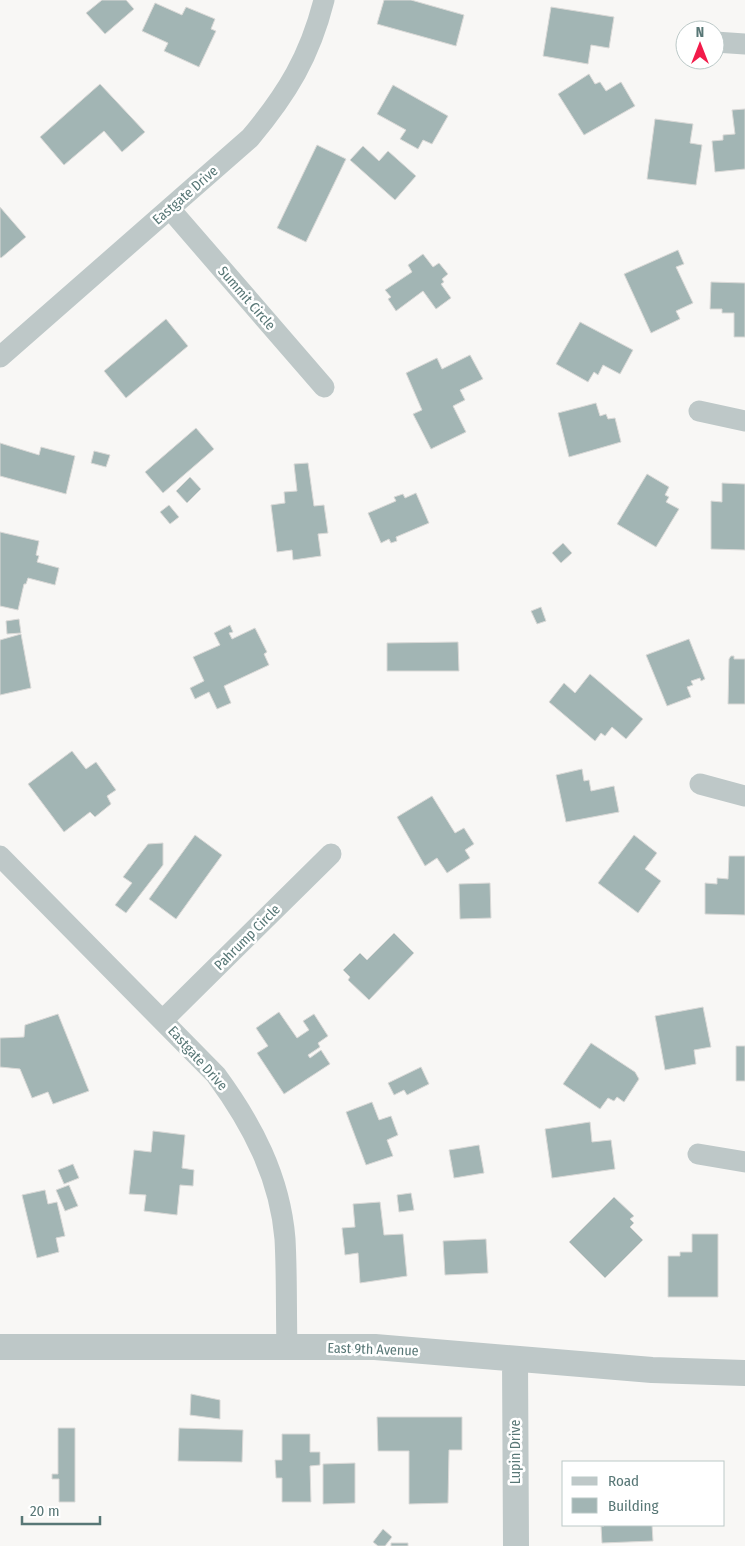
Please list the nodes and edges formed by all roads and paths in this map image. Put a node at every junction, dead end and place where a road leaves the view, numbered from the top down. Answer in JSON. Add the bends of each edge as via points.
{"nodes":[{"id":1,"x":324,"y":0,"type":"edge"},
{"id":2,"x":725,"y":43,"type":"edge"},
{"id":3,"x":745,"y":44,"type":"edge"},
{"id":4,"x":170,"y":209,"type":"junction"},
{"id":5,"x":0,"y":357,"type":"edge"},
{"id":6,"x":324,"y":387,"type":"dead end"},
{"id":7,"x":699,"y":411,"type":"dead end"},
{"id":8,"x":745,"y":421,"type":"edge"},
{"id":9,"x":700,"y":784,"type":"dead end"},
{"id":10,"x":745,"y":796,"type":"edge"},
{"id":11,"x":330,"y":854,"type":"dead end"},
{"id":12,"x":0,"y":856,"type":"edge"},
{"id":13,"x":163,"y":1020,"type":"junction"},
{"id":14,"x":698,"y":1154,"type":"dead end"},
{"id":15,"x":745,"y":1162,"type":"edge"},
{"id":16,"x":0,"y":1347,"type":"edge"},
{"id":17,"x":287,"y":1347,"type":"junction"},
{"id":18,"x":515,"y":1359,"type":"junction"},
{"id":19,"x":745,"y":1373,"type":"edge"},
{"id":20,"x":516,"y":1546,"type":"edge"}],
"edges":[{"from":1,"to":4,"type":"street","name":"Eastgate Drive","via":[[306,56],[277,106],[250,138]]},
{"from":2,"to":3,"type":"street"},
{"from":4,"to":5,"type":"street","name":"Eastgate Drive"},
{"from":4,"to":6,"type":"street","name":"Summit Circle"},
{"from":7,"to":8,"type":"street"},
{"from":9,"to":10,"type":"street"},
{"from":11,"to":13,"type":"street","name":"Pahrump Circle"},
{"from":12,"to":13,"type":"street","name":"Eastgate Drive"},
{"from":13,"to":17,"type":"street","name":"Eastgate Drive","via":[[216,1075],[242,1110],[263,1151],[277,1193],[285,1238]]},
{"from":14,"to":15,"type":"street"},
{"from":16,"to":17,"type":"street","name":"East 9th Avenue"},
{"from":17,"to":18,"type":"street","name":"East 9th Avenue","via":[[375,1347]]},
{"from":18,"to":19,"type":"street","name":"East 9th Avenue","via":[[652,1370]]},
{"from":18,"to":20,"type":"street","name":"Lupin Drive"}]}
